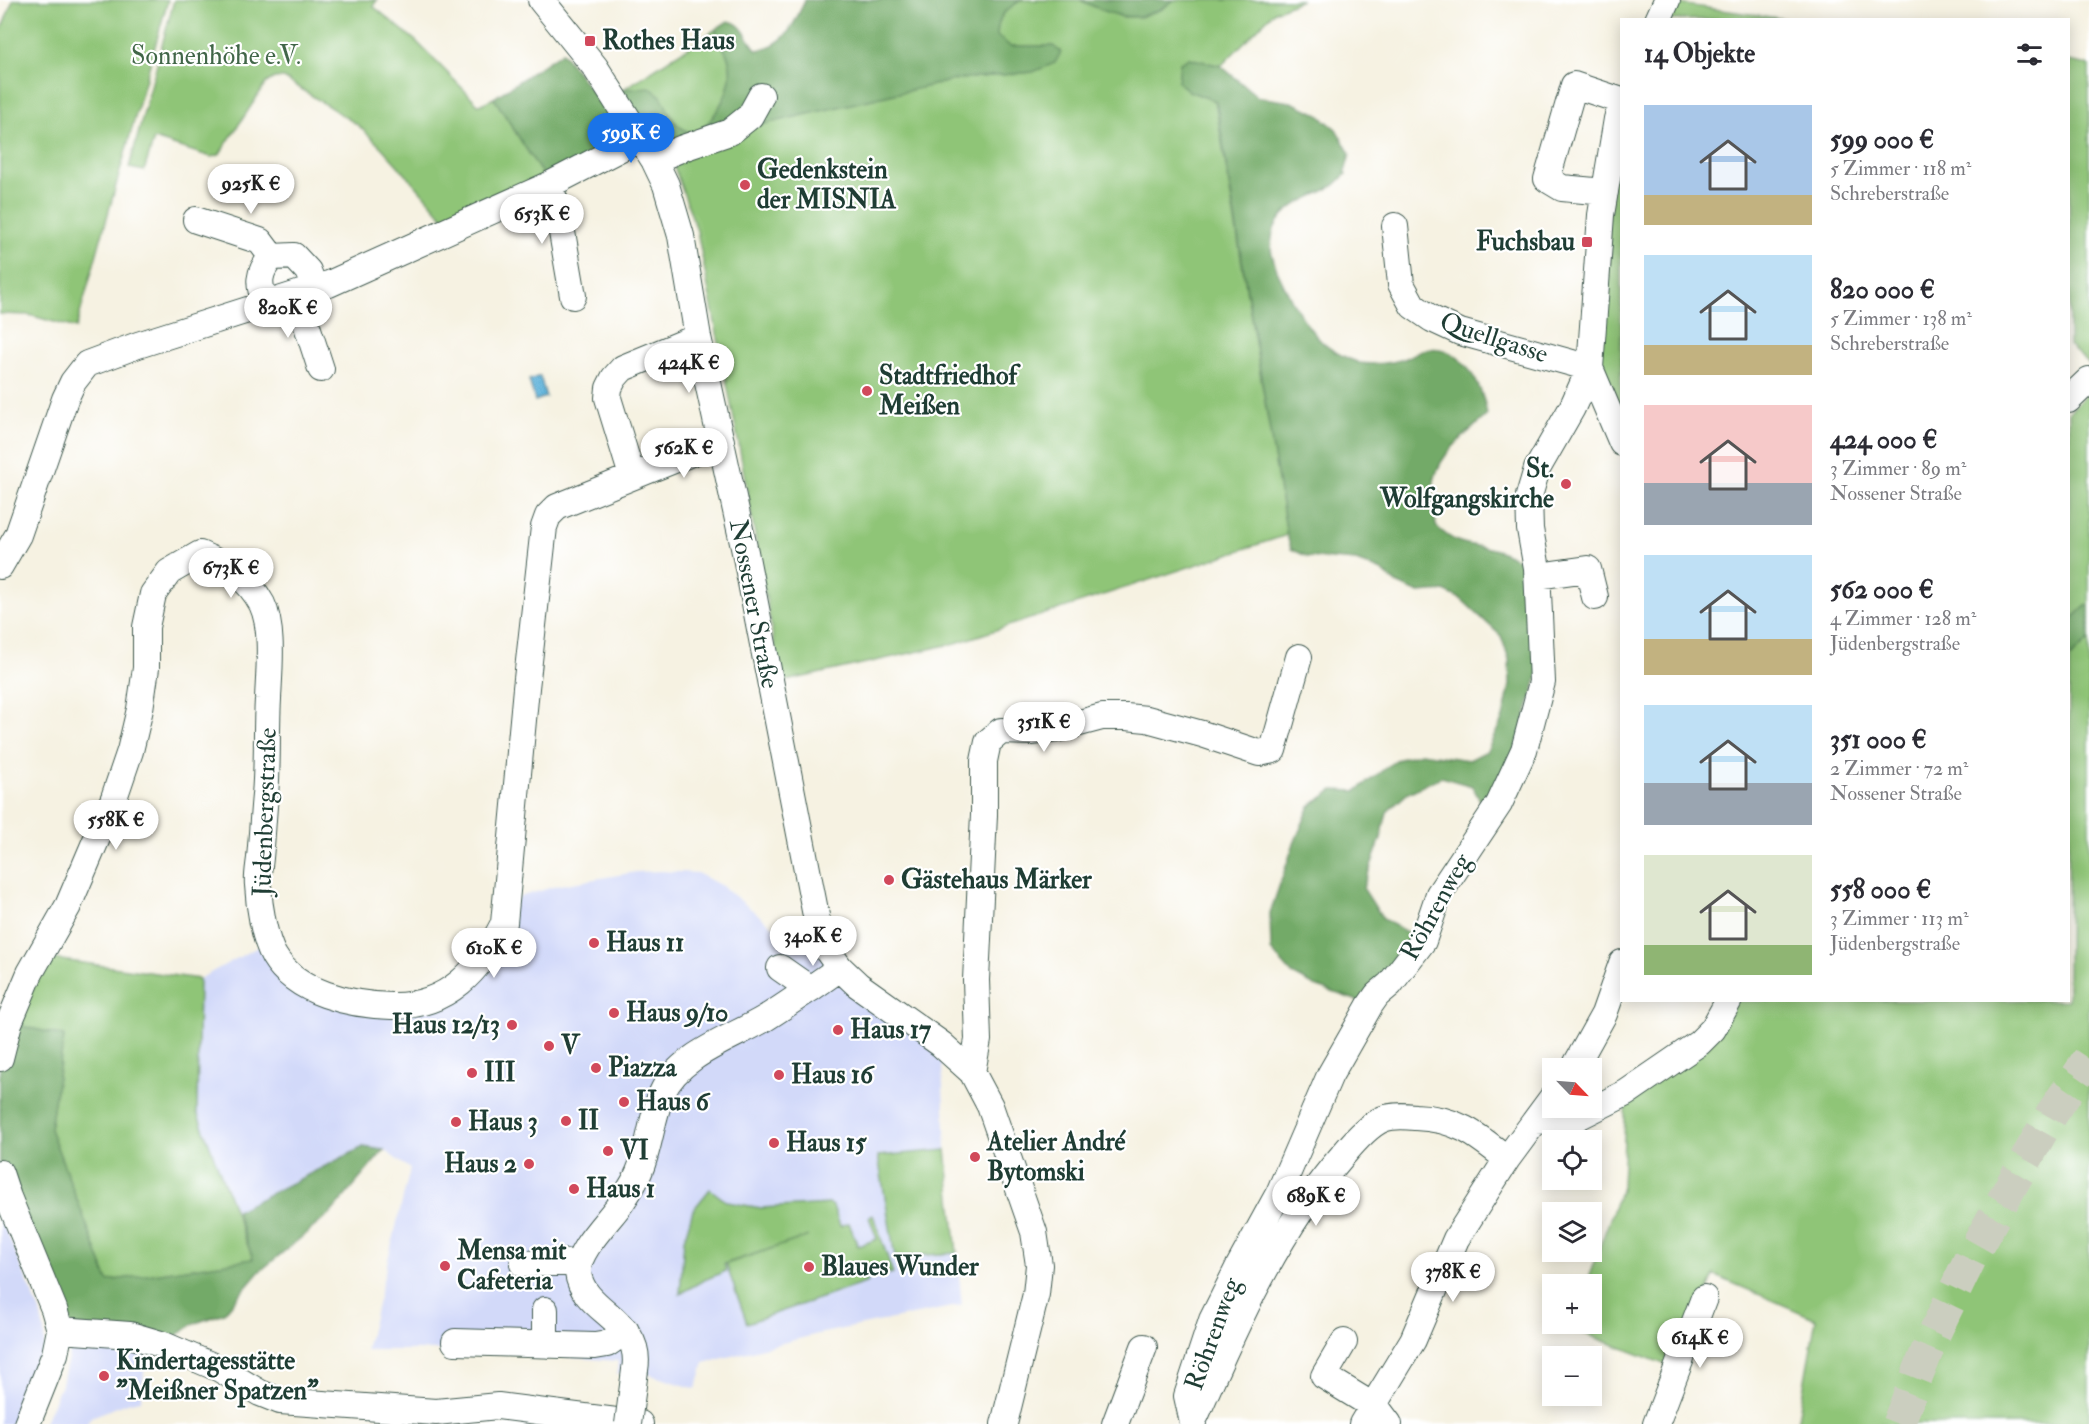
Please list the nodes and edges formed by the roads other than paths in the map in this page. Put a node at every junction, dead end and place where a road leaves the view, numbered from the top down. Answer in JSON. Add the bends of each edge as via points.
{"nodes":[{"id":1,"x":542,"y":0,"type":"edge"},
{"id":2,"x":1667,"y":0,"type":"edge"},
{"id":3,"x":1659,"y":18,"type":"edge"},
{"id":4,"x":761,"y":96,"type":"dead end"},
{"id":5,"x":1620,"y":102,"type":"edge"},
{"id":6,"x":1620,"y":109,"type":"edge"},
{"id":7,"x":640,"y":138,"type":"junction"},
{"id":8,"x":654,"y":160,"type":"junction"},
{"id":9,"x":549,"y":185,"type":"junction"},
{"id":10,"x":1605,"y":192,"type":"junction"},
{"id":11,"x":196,"y":220,"type":"dead end"},
{"id":12,"x":1395,"y":226,"type":"dead end"},
{"id":13,"x":272,"y":257,"type":"junction"},
{"id":14,"x":306,"y":292,"type":"junction"},
{"id":15,"x":573,"y":296,"type":"dead end"},
{"id":16,"x":266,"y":304,"type":"junction"},
{"id":17,"x":698,"y":337,"type":"junction"},
{"id":18,"x":1590,"y":368,"type":"junction"},
{"id":19,"x":321,"y":369,"type":"dead end"},
{"id":20,"x":2089,"y":380,"type":"edge"},
{"id":21,"x":2070,"y":398,"type":"edge"},
{"id":22,"x":1620,"y":438,"type":"edge"},
{"id":23,"x":721,"y":441,"type":"junction"},
{"id":24,"x":632,"y":476,"type":"junction"},
{"id":25,"x":0,"y":566,"type":"edge"},
{"id":26,"x":1538,"y":576,"type":"junction"},
{"id":27,"x":1595,"y":597,"type":"dead end"},
{"id":28,"x":1299,"y":657,"type":"dead end"},
{"id":29,"x":780,"y":968,"type":"dead end"},
{"id":30,"x":840,"y":968,"type":"junction"},
{"id":31,"x":1620,"y":969,"type":"edge"},
{"id":32,"x":810,"y":989,"type":"junction"},
{"id":33,"x":1728,"y":1002,"type":"edge"},
{"id":34,"x":0,"y":1058,"type":"edge"},
{"id":35,"x":1580,"y":1058,"type":"edge"},
{"id":36,"x":972,"y":1072,"type":"junction"},
{"id":37,"x":1542,"y":1112,"type":"edge"},
{"id":38,"x":1535,"y":1121,"type":"junction"},
{"id":39,"x":1508,"y":1159,"type":"junction"},
{"id":40,"x":0,"y":1173,"type":"edge"},
{"id":41,"x":579,"y":1262,"type":"junction"},
{"id":42,"x":523,"y":1264,"type":"dead end"},
{"id":43,"x":1704,"y":1298,"type":"dead end"},
{"id":44,"x":545,"y":1310,"type":"dead end"},
{"id":45,"x":60,"y":1330,"type":"junction"},
{"id":46,"x":626,"y":1331,"type":"junction"},
{"id":47,"x":455,"y":1342,"type":"dead end"},
{"id":48,"x":1344,"y":1342,"type":"dead end"},
{"id":49,"x":548,"y":1345,"type":"junction"},
{"id":50,"x":1144,"y":1347,"type":"dead end"},
{"id":51,"x":1374,"y":1414,"type":"edge"},
{"id":52,"x":1193,"y":1423,"type":"edge"},
{"id":53,"x":27,"y":1424,"type":"edge"},
{"id":54,"x":628,"y":1424,"type":"edge"},
{"id":55,"x":640,"y":1424,"type":"edge"},
{"id":56,"x":1004,"y":1424,"type":"edge"},
{"id":57,"x":1115,"y":1424,"type":"edge"},
{"id":58,"x":1656,"y":1424,"type":"edge"}],
"edges":[{"from":1,"to":7,"type":"street","name":"Nossener Straße","via":[[595,67]]},
{"from":2,"to":3,"type":"street"},
{"from":4,"to":8,"type":"street","via":[[750,116],[730,132]]},
{"from":5,"to":10,"type":"street","via":[[1574,85],[1547,179],[1562,188]]},
{"from":6,"to":10,"type":"street"},
{"from":7,"to":8,"type":"street","name":"Nossener Straße"},
{"from":7,"to":9,"type":"street"},
{"from":8,"to":17,"type":"street","name":"Nossener Straße","via":[[681,236]]},
{"from":9,"to":14,"type":"street"},
{"from":9,"to":15,"type":"street","via":[[558,208]]},
{"from":10,"to":18,"type":"street"},
{"from":11,"to":13,"type":"street","via":[[260,241]]},
{"from":12,"to":18,"type":"street","name":"Quellgasse","via":[[1401,284],[1413,306],[1460,332]]},
{"from":13,"to":14,"type":"street","via":[[294,256],[308,271]]},
{"from":13,"to":16,"type":"street","via":[[263,267],[259,287]]},
{"from":14,"to":16,"type":"street"},
{"from":14,"to":19,"type":"street"},
{"from":16,"to":25,"type":"street","via":[[87,364],[65,399],[18,535]]},
{"from":17,"to":23,"type":"street","name":"Nossener Straße"},
{"from":17,"to":24,"type":"street","via":[[623,368],[609,388],[608,398]]},
{"from":18,"to":22,"type":"street"},
{"from":18,"to":26,"type":"street","name":"Röhrenweg","via":[[1537,469],[1529,496]]},
{"from":20,"to":21,"type":"street"},
{"from":23,"to":24,"type":"street","name":"Jüdenbergstraße"},
{"from":23,"to":30,"type":"street","name":"Nossener Straße","via":[[818,926],[827,950]]},
{"from":24,"to":34,"type":"street","name":"Jüdenbergstraße","via":[[557,507],[544,527],[504,922],[490,950],[471,973],[452,990],[430,1001],[376,1006],[312,989],[275,958],[267,942],[257,885],[266,784],[269,635],[263,606],[245,580],[230,567],[200,554],[169,572],[153,594],[146,627],[140,709],[130,751],[72,897],[30,973],[9,1023]]},
{"from":26,"to":27,"type":"street","via":[[1588,569]]},
{"from":26,"to":52,"type":"street","name":"Röhrenweg","via":[[1542,682],[1524,750],[1499,804],[1439,894],[1423,941],[1370,1005],[1330,1075],[1279,1193],[1212,1320],[1187,1396]]},
{"from":28,"to":36,"type":"street","via":[[1274,750],[1259,753],[1148,719],[1126,717],[1102,717],[1031,732],[1001,731],[988,742],[984,761],[976,980],[978,1040]]},
{"from":29,"to":32,"type":"street"},
{"from":30,"to":32,"type":"street"},
{"from":30,"to":36,"type":"street","name":"Nossener Straße"},
{"from":31,"to":35,"type":"street","via":[[1604,1014]]},
{"from":32,"to":41,"type":"street","via":[[763,1020],[699,1053],[679,1071],[663,1091],[639,1172]]},
{"from":33,"to":38,"type":"street","via":[[1713,1029],[1699,1043],[1626,1093],[1574,1119]]},
{"from":36,"to":56,"type":"street","name":"Nossener Straße","via":[[990,1106],[1034,1232],[1039,1265],[1036,1294]]},
{"from":37,"to":38,"type":"street"},
{"from":38,"to":39,"type":"street"},
{"from":39,"to":51,"type":"street","via":[[1456,1239],[1413,1340]]},
{"from":39,"to":52,"type":"street","via":[[1456,1124],[1430,1117],[1382,1119],[1365,1132],[1320,1182],[1284,1236],[1233,1331]]},
{"from":40,"to":45,"type":"street"},
{"from":41,"to":42,"type":"street"},
{"from":41,"to":46,"type":"street","via":[[581,1286]]},
{"from":43,"to":58,"type":"street"},
{"from":44,"to":49,"type":"street"},
{"from":45,"to":53,"type":"street","via":[[55,1354]]},
{"from":45,"to":55,"type":"street","via":[[130,1335],[164,1345],[280,1401],[436,1412],[498,1406]]},
{"from":46,"to":49,"type":"street","via":[[607,1344]]},
{"from":46,"to":54,"type":"street","bridge":true,"via":[[636,1360]]},
{"from":47,"to":49,"type":"street"},
{"from":48,"to":51,"type":"street","via":[[1324,1376]]},
{"from":50,"to":57,"type":"street"}]}
